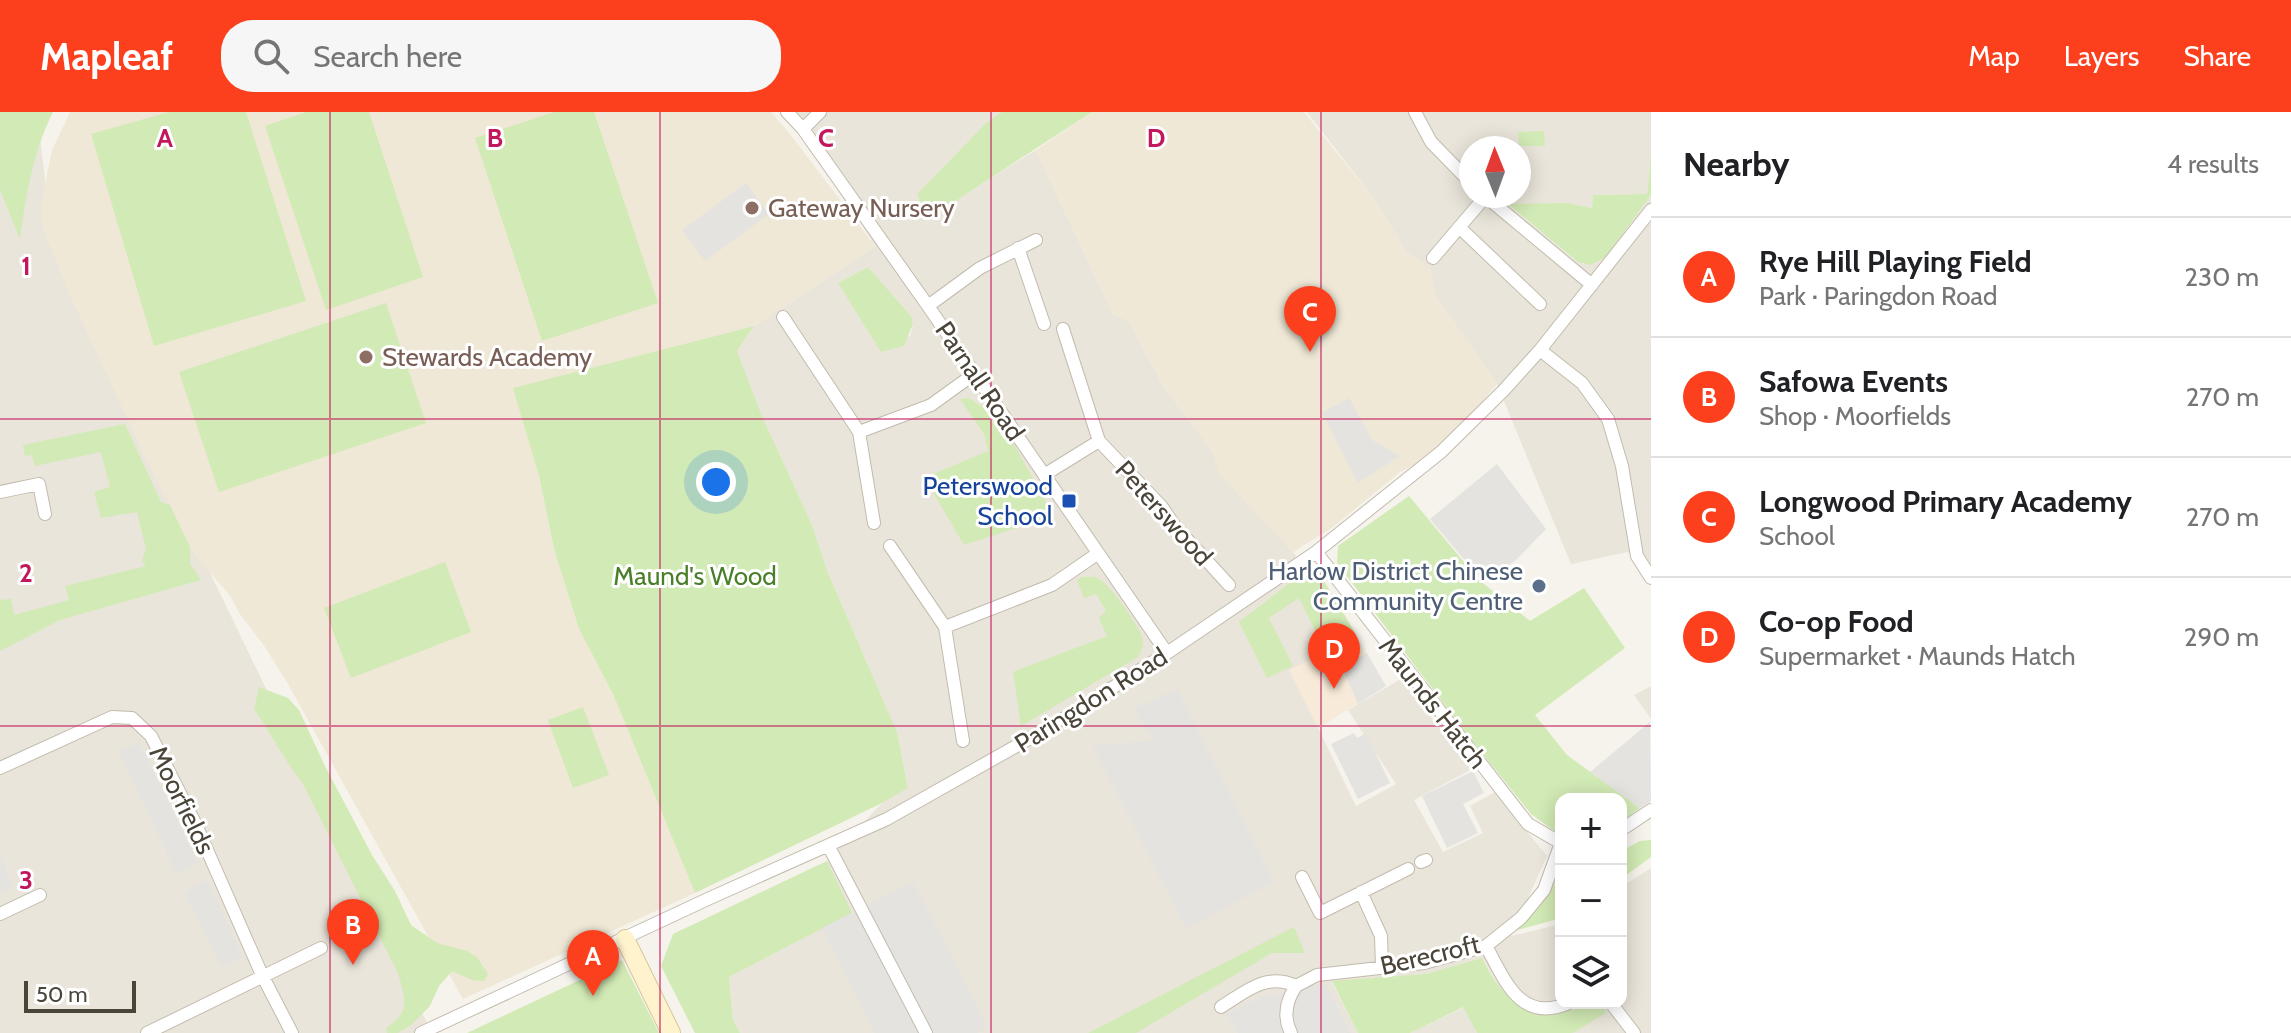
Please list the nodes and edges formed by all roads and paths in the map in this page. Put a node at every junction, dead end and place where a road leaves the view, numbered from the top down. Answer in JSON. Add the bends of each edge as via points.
{"nodes":[{"id":1,"x":787,"y":112,"type":"edge"},
{"id":2,"x":820,"y":112,"type":"edge"},
{"id":3,"x":1415,"y":112,"type":"edge"},
{"id":4,"x":803,"y":129,"type":"junction"},
{"id":5,"x":1459,"y":171,"type":"edge"},
{"id":6,"x":1475,"y":208,"type":"edge"},
{"id":7,"x":1499,"y":208,"type":"edge"},
{"id":8,"x":1651,"y":210,"type":"edge"},
{"id":9,"x":1459,"y":227,"type":"junction"},
{"id":10,"x":1036,"y":240,"type":"dead end"},
{"id":11,"x":1018,"y":248,"type":"junction"},
{"id":12,"x":1433,"y":258,"type":"dead end"},
{"id":13,"x":1592,"y":285,"type":"junction"},
{"id":14,"x":1540,"y":304,"type":"dead end"},
{"id":15,"x":928,"y":306,"type":"junction"},
{"id":16,"x":783,"y":317,"type":"dead end"},
{"id":17,"x":1044,"y":324,"type":"dead end"},
{"id":18,"x":1063,"y":329,"type":"dead end"},
{"id":19,"x":1540,"y":350,"type":"junction"},
{"id":20,"x":974,"y":374,"type":"junction"},
{"id":21,"x":859,"y":432,"type":"junction"},
{"id":22,"x":1099,"y":441,"type":"junction"},
{"id":23,"x":1044,"y":475,"type":"junction"},
{"id":24,"x":0,"y":492,"type":"edge"},
{"id":25,"x":45,"y":514,"type":"dead end"},
{"id":26,"x":874,"y":523,"type":"dead end"},
{"id":27,"x":890,"y":546,"type":"dead end"},
{"id":28,"x":1316,"y":552,"type":"junction"},
{"id":29,"x":1097,"y":554,"type":"junction"},
{"id":30,"x":1651,"y":578,"type":"edge"},
{"id":31,"x":1229,"y":585,"type":"dead end"},
{"id":32,"x":945,"y":627,"type":"junction"},
{"id":33,"x":1167,"y":653,"type":"junction"},
{"id":34,"x":963,"y":741,"type":"dead end"},
{"id":35,"x":0,"y":768,"type":"edge"},
{"id":36,"x":1650,"y":812,"type":"edge"},
{"id":37,"x":1627,"y":826,"type":"edge"},
{"id":38,"x":1555,"y":840,"type":"edge"},
{"id":39,"x":829,"y":847,"type":"junction"},
{"id":40,"x":1555,"y":860,"type":"edge"},
{"id":41,"x":1408,"y":869,"type":"dead end"},
{"id":42,"x":1302,"y":877,"type":"dead end"},
{"id":43,"x":1361,"y":892,"type":"junction"},
{"id":44,"x":40,"y":895,"type":"dead end"},
{"id":45,"x":0,"y":914,"type":"edge"},
{"id":46,"x":625,"y":939,"type":"junction"},
{"id":47,"x":1486,"y":946,"type":"junction"},
{"id":48,"x":321,"y":948,"type":"dead end"},
{"id":49,"x":1382,"y":968,"type":"junction"},
{"id":50,"x":262,"y":975,"type":"junction"},
{"id":51,"x":1296,"y":986,"type":"junction"},
{"id":52,"x":1221,"y":1007,"type":"dead end"},
{"id":53,"x":1555,"y":1007,"type":"edge"},
{"id":54,"x":1616,"y":1009,"type":"edge"},
{"id":55,"x":147,"y":1033,"type":"edge"},
{"id":56,"x":292,"y":1033,"type":"edge"},
{"id":57,"x":421,"y":1033,"type":"edge"},
{"id":58,"x":671,"y":1033,"type":"edge"},
{"id":59,"x":926,"y":1033,"type":"edge"},
{"id":60,"x":1291,"y":1033,"type":"edge"},
{"id":61,"x":1634,"y":1033,"type":"edge"}],
"edges":[{"from":1,"to":4,"type":"street","name":"Parnall Road"},
{"from":2,"to":4,"type":"street"},
{"from":3,"to":5,"type":"street","via":[[1431,142]]},
{"from":4,"to":15,"type":"street","name":"Parnall Road"},
{"from":6,"to":9,"type":"street"},
{"from":7,"to":13,"type":"street"},
{"from":8,"to":13,"type":"street","name":"Paringdon Road"},
{"from":9,"to":12,"type":"street"},
{"from":9,"to":14,"type":"street"},
{"from":10,"to":11,"type":"street"},
{"from":11,"to":15,"type":"street"},
{"from":11,"to":17,"type":"street"},
{"from":13,"to":19,"type":"street","name":"Paringdon Road"},
{"from":15,"to":20,"type":"street","name":"Parnall Road"},
{"from":16,"to":21,"type":"street"},
{"from":18,"to":22,"type":"street","name":"Peterswood"},
{"from":19,"to":28,"type":"street","name":"Paringdon Road","via":[[1441,452]]},
{"from":19,"to":30,"type":"street","via":[[1582,383],[1608,419],[1637,556]]},
{"from":20,"to":21,"type":"street","via":[[931,405]]},
{"from":20,"to":23,"type":"street","name":"Parnall Road"},
{"from":21,"to":26,"type":"street"},
{"from":22,"to":23,"type":"street","name":"Peterswood"},
{"from":22,"to":31,"type":"street","name":"Peterswood"},
{"from":23,"to":29,"type":"street","name":"Parnall Road"},
{"from":24,"to":25,"type":"street","via":[[39,484]]},
{"from":27,"to":32,"type":"street"},
{"from":28,"to":33,"type":"street","name":"Paringdon Road"},
{"from":28,"to":38,"type":"street","name":"Maunds Hatch","via":[[1528,824]]},
{"from":29,"to":32,"type":"street","via":[[1040,590]]},
{"from":29,"to":33,"type":"street","name":"Parnall Road"},
{"from":32,"to":34,"type":"street"},
{"from":33,"to":39,"type":"street","name":"Paringdon Road","via":[[1044,731]]},
{"from":35,"to":50,"type":"street","name":"Moorfields","via":[[112,717],[132,718],[151,736]]},
{"from":36,"to":37,"type":"street"},
{"from":39,"to":46,"type":"street","name":"Paringdon Road"},
{"from":39,"to":59,"type":"street"},
{"from":40,"to":47,"type":"street","name":"Berecroft","via":[[1544,890],[1521,918]]},
{"from":41,"to":43,"type":"street"},
{"from":42,"to":43,"type":"street","via":[[1320,913]]},
{"from":43,"to":49,"type":"street","via":[[1381,936]]},
{"from":44,"to":45,"type":"street"},
{"from":46,"to":57,"type":"street","name":"Paringdon Road"},
{"from":46,"to":58,"type":"street"},
{"from":47,"to":49,"type":"street","name":"Berecroft"},
{"from":47,"to":53,"type":"street","via":[[1523,1002]]},
{"from":48,"to":50,"type":"street"},
{"from":49,"to":51,"type":"street","name":"Berecroft","via":[[1317,975]]},
{"from":50,"to":55,"type":"street"},
{"from":50,"to":56,"type":"street","name":"Moorfields"},
{"from":51,"to":52,"type":"street","name":"Berecroft","via":[[1267,981]]},
{"from":51,"to":60,"type":"street","via":[[1286,1010]]},
{"from":54,"to":61,"type":"street"}]}
